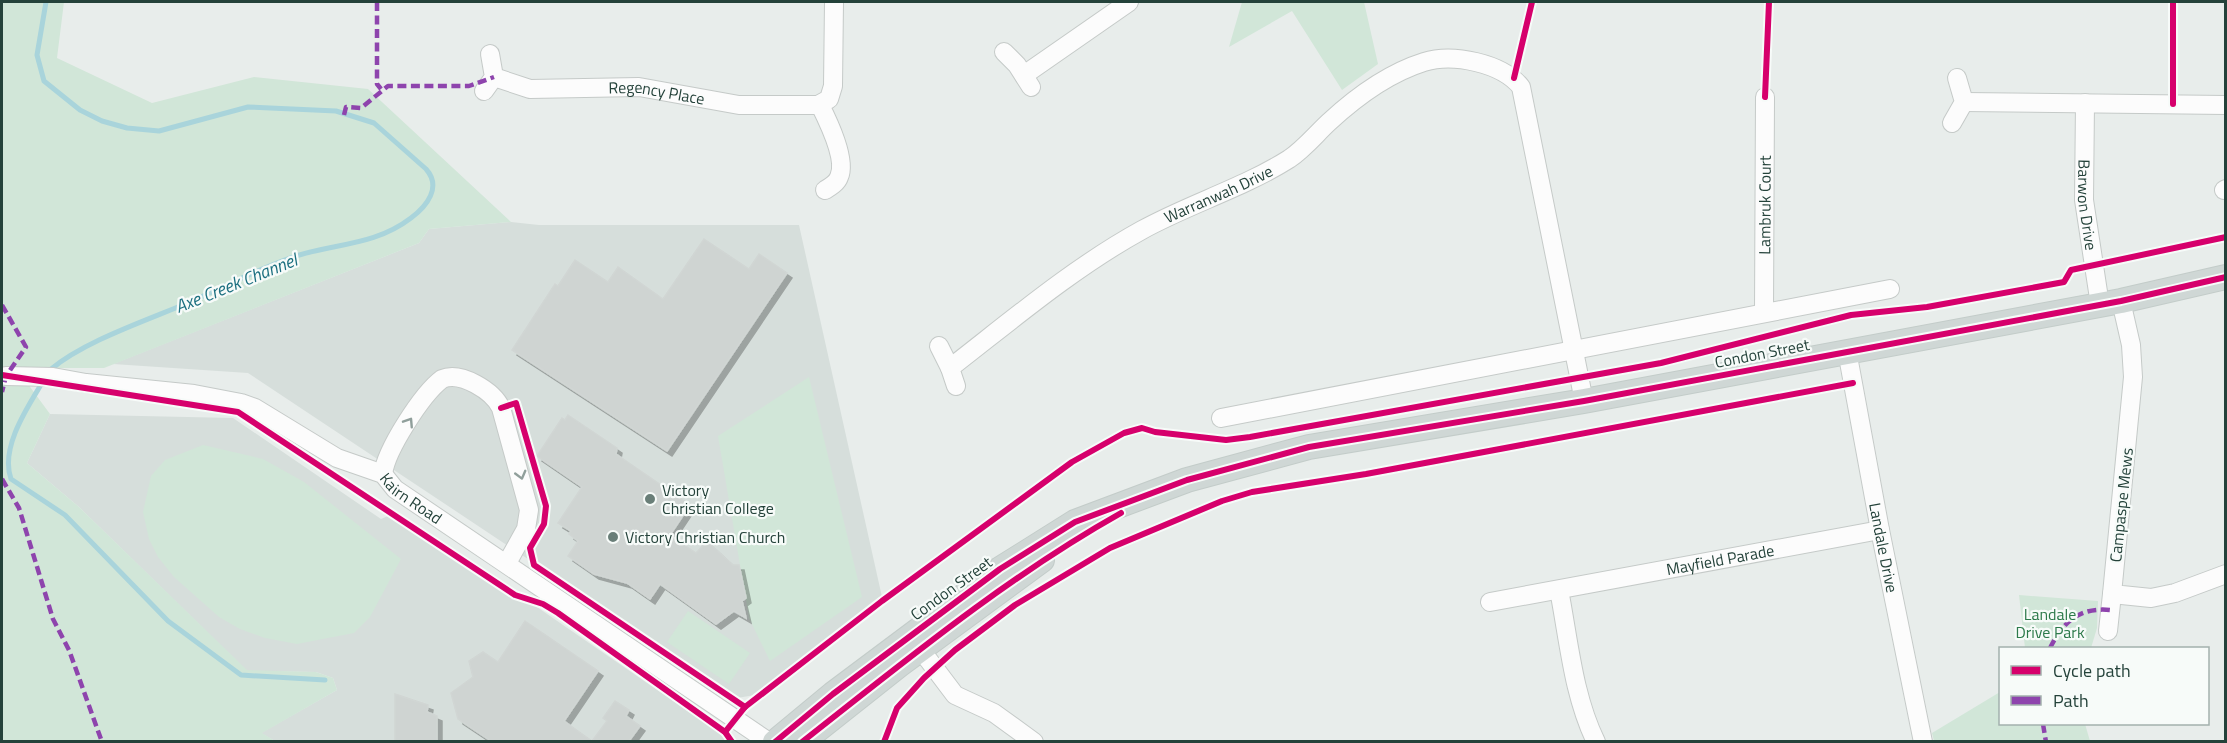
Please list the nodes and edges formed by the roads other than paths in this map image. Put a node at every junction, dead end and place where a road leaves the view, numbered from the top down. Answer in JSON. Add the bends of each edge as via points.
{"nodes":[{"id":1,"x":834,"y":2,"type":"edge"},
{"id":2,"x":1129,"y":2,"type":"edge"},
{"id":3,"x":1004,"y":52,"type":"dead end"},
{"id":4,"x":490,"y":54,"type":"dead end"},
{"id":5,"x":1957,"y":78,"type":"dead end"},
{"id":6,"x":1766,"y":97,"type":"dead end"},
{"id":7,"x":1964,"y":102,"type":"junction"},
{"id":8,"x":2085,"y":103,"type":"junction"},
{"id":9,"x":820,"y":105,"type":"junction"},
{"id":10,"x":2226,"y":105,"type":"edge"},
{"id":11,"x":1952,"y":123,"type":"dead end"},
{"id":12,"x":825,"y":190,"type":"dead end"},
{"id":13,"x":2226,"y":277,"type":"edge"},
{"id":14,"x":1890,"y":289,"type":"dead end"},
{"id":15,"x":2111,"y":303,"type":"junction"},
{"id":16,"x":1764,"y":311,"type":"junction"},
{"id":17,"x":939,"y":346,"type":"dead end"},
{"id":18,"x":1573,"y":351,"type":"junction"},
{"id":19,"x":1847,"y":351,"type":"junction"},
{"id":20,"x":950,"y":368,"type":"junction"},
{"id":21,"x":6,"y":376,"type":"dead end"},
{"id":22,"x":956,"y":386,"type":"dead end"},
{"id":23,"x":1584,"y":401,"type":"junction"},
{"id":24,"x":1221,"y":417,"type":"dead end"},
{"id":25,"x":383,"y":474,"type":"junction"},
{"id":26,"x":1163,"y":489,"type":"junction"},
{"id":27,"x":1880,"y":530,"type":"junction"},
{"id":28,"x":507,"y":563,"type":"junction"},
{"id":29,"x":2226,"y":574,"type":"edge"},
{"id":30,"x":1559,"y":590,"type":"junction"},
{"id":31,"x":2112,"y":594,"type":"junction"},
{"id":32,"x":1490,"y":602,"type":"dead end"},
{"id":33,"x":2108,"y":631,"type":"dead end"},
{"id":34,"x":921,"y":650,"type":"junction"},
{"id":35,"x":770,"y":741,"type":"edge"},
{"id":36,"x":775,"y":741,"type":"edge"},
{"id":37,"x":802,"y":741,"type":"edge"},
{"id":38,"x":1034,"y":741,"type":"edge"},
{"id":39,"x":1596,"y":741,"type":"edge"},
{"id":40,"x":1923,"y":741,"type":"edge"}],
"edges":[{"from":1,"to":9,"type":"street","via":[[833,86],[829,99]]},
{"from":2,"to":3,"type":"street","via":[[1027,81]]},
{"from":4,"to":9,"type":"street","name":"Regency Place","via":[[489,84],[530,89],[639,87],[739,105]]},
{"from":5,"to":7,"type":"street"},
{"from":6,"to":16,"type":"street","name":"Lambruk Court"},
{"from":7,"to":8,"type":"street"},
{"from":7,"to":11,"type":"street"},
{"from":8,"to":10,"type":"street"},
{"from":8,"to":15,"type":"street","name":"Barwon Drive","via":[[2085,200]]},
{"from":9,"to":12,"type":"street","via":[[832,131],[840,164],[839,178]]},
{"from":13,"to":15,"type":"main road","name":"Condon Street"},
{"from":14,"to":16,"type":"street"},
{"from":15,"to":19,"type":"main road","name":"Condon Street"},
{"from":15,"to":31,"type":"street","name":"Campaspe Mews","via":[[2131,345],[2133,377]]},
{"from":16,"to":18,"type":"street"},
{"from":17,"to":20,"type":"street"},
{"from":18,"to":20,"type":"street","name":"Warranwah Drive","via":[[1519,72],[1448,59],[1409,67],[1361,95],[1292,157],[1271,170],[1142,230],[1048,291]]},
{"from":18,"to":23,"type":"street","name":"Warranwah Drive"},
{"from":18,"to":24,"type":"street"},
{"from":19,"to":23,"type":"main road","name":"Condon Street"},
{"from":19,"to":27,"type":"street","name":"Landale Drive"},
{"from":20,"to":22,"type":"street"},
{"from":21,"to":25,"type":"street","name":"Kairn Road","via":[[53,377],[230,400],[255,408],[337,458]]},
{"from":23,"to":26,"type":"main road","name":"Condon Street","via":[[1309,447]]},
{"from":25,"to":28,"type":"street","name":"Kairn Road","via":[[395,489]]},
{"from":25,"to":28,"type":"street","one_way":true,"via":[[392,449],[442,379],[450,376],[465,380],[491,396],[501,408],[529,510],[526,529]]},
{"from":26,"to":34,"type":"main road","name":"Condon Street","via":[[1057,550]]},
{"from":26,"to":36,"type":"main road","name":"Condon Street","via":[[1075,522],[1000,569]]},
{"from":27,"to":30,"type":"street","name":"Mayfield Parade"},
{"from":27,"to":40,"type":"street","name":"Landale Drive"},
{"from":28,"to":35,"type":"street","name":"Kairn Road"},
{"from":29,"to":31,"type":"street","via":[[2151,598]]},
{"from":30,"to":32,"type":"street","name":"Mayfield Parade"},
{"from":30,"to":39,"type":"street","via":[[1577,690]]},
{"from":31,"to":33,"type":"street","name":"Campaspe Mews"},
{"from":34,"to":37,"type":"main road","name":"Condon Street"},
{"from":34,"to":38,"type":"street","via":[[955,695],[994,713]]}]}
